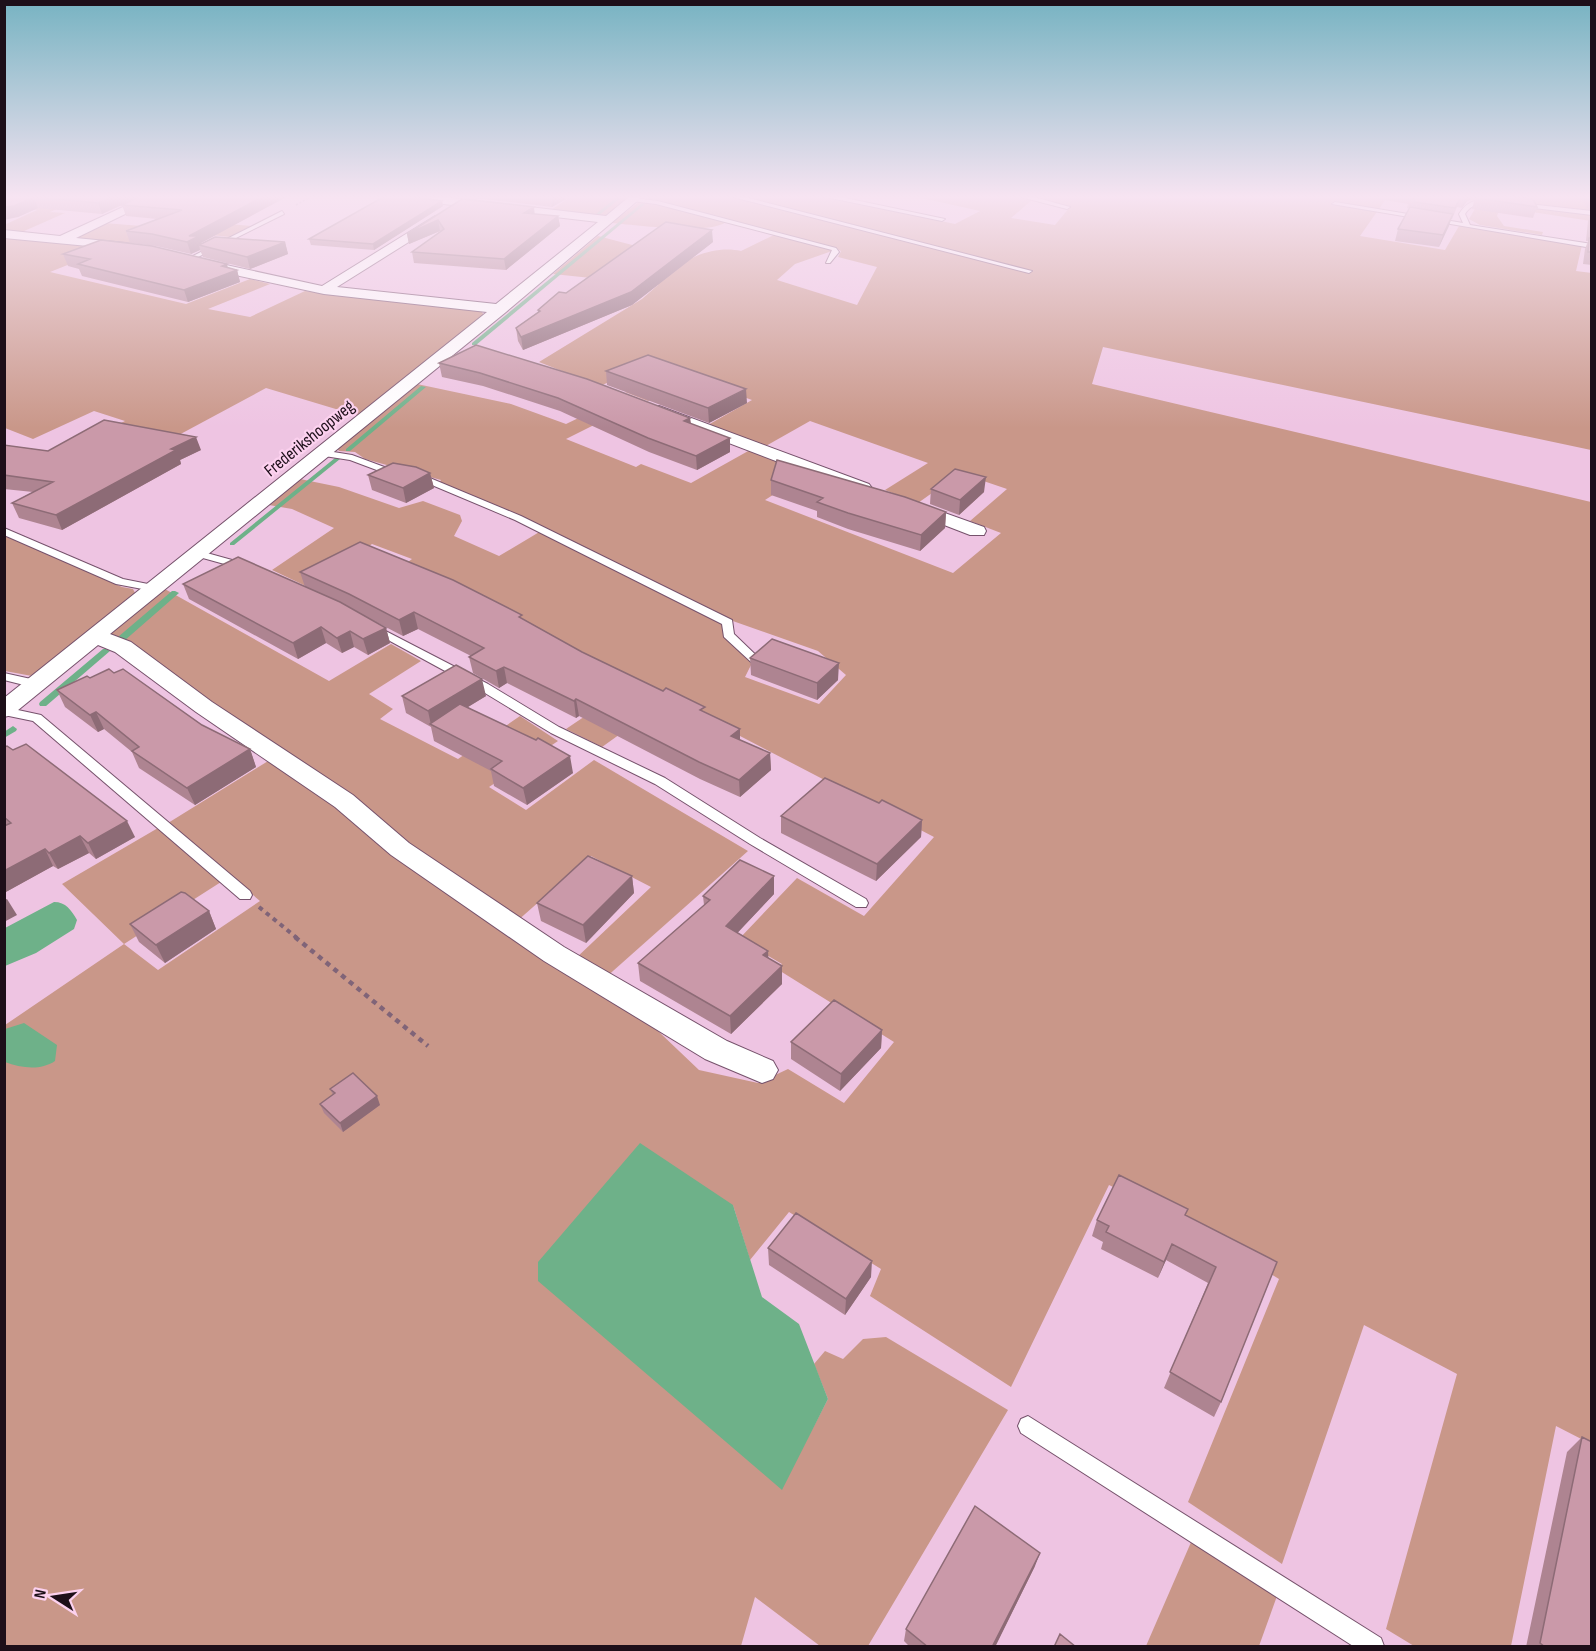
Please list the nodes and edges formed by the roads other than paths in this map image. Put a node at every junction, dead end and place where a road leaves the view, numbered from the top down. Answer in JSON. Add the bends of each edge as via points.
{"nodes":[{"id":1,"x":247,"y":273,"type":"edge"},
{"id":2,"x":351,"y":273,"type":"edge"},
{"id":3,"x":545,"y":273,"type":"edge"},
{"id":4,"x":324,"y":290,"type":"junction"},
{"id":5,"x":501,"y":309,"type":"junction"},
{"id":6,"x":452,"y":348,"type":"junction"},
{"id":7,"x":473,"y":351,"type":"edge"},
{"id":8,"x":648,"y":407,"type":"edge"},
{"id":9,"x":321,"y":453,"type":"junction"},
{"id":10,"x":878,"y":494,"type":"edge"},
{"id":11,"x":900,"y":502,"type":"edge"},
{"id":12,"x":4,"y":531,"type":"edge"},
{"id":13,"x":977,"y":531,"type":"dead end"},
{"id":14,"x":196,"y":553,"type":"junction"},
{"id":15,"x":258,"y":573,"type":"edge"},
{"id":16,"x":153,"y":588,"type":"junction"},
{"id":17,"x":359,"y":620,"type":"edge"},
{"id":18,"x":95,"y":636,"type":"junction"},
{"id":19,"x":755,"y":660,"type":"edge"},
{"id":20,"x":4,"y":676,"type":"edge"},
{"id":21,"x":36,"y":684,"type":"junction"},
{"id":22,"x":4,"y":711,"type":"edge"},
{"id":23,"x":245,"y":895,"type":"road end"},
{"id":24,"x":861,"y":903,"type":"dead end"},
{"id":25,"x":762,"y":1070,"type":"dead end"},
{"id":26,"x":1028,"y":1426,"type":"dead end"},
{"id":27,"x":1373,"y":1647,"type":"edge"}],
"edges":[{"from":1,"to":4,"type":"street"},
{"from":2,"to":4,"type":"street"},
{"from":3,"to":5,"type":"street","name":"Frederikshoopweg"},
{"from":4,"to":5,"type":"street"},
{"from":5,"to":6,"type":"street","name":"Frederikshoopweg"},
{"from":6,"to":7,"type":"street"},
{"from":6,"to":9,"type":"street","name":"Frederikshoopweg"},
{"from":8,"to":10,"type":"street"},
{"from":9,"to":14,"type":"street","name":"Frederikshoopweg"},
{"from":9,"to":19,"type":"lane","via":[[422,478],[518,518],[728,622],[728,635]]},
{"from":11,"to":13,"type":"street"},
{"from":12,"to":16,"type":"lane","via":[[120,582]]},
{"from":14,"to":15,"type":"lane"},
{"from":14,"to":16,"type":"street","name":"Frederikshoopweg"},
{"from":16,"to":18,"type":"street","name":"Frederikshoopweg"},
{"from":17,"to":24,"type":"lane","via":[[555,730],[660,781]]},
{"from":18,"to":21,"type":"street","name":"Frederikshoopweg"},
{"from":18,"to":25,"type":"street","via":[[123,647],[344,801],[400,849],[554,954],[716,1050]]},
{"from":20,"to":21,"type":"lane"},
{"from":21,"to":22,"type":"street","name":"Frederikshoopweg"},
{"from":22,"to":23,"type":"lane","via":[[37,718]]},
{"from":26,"to":27,"type":"lane"}]}
